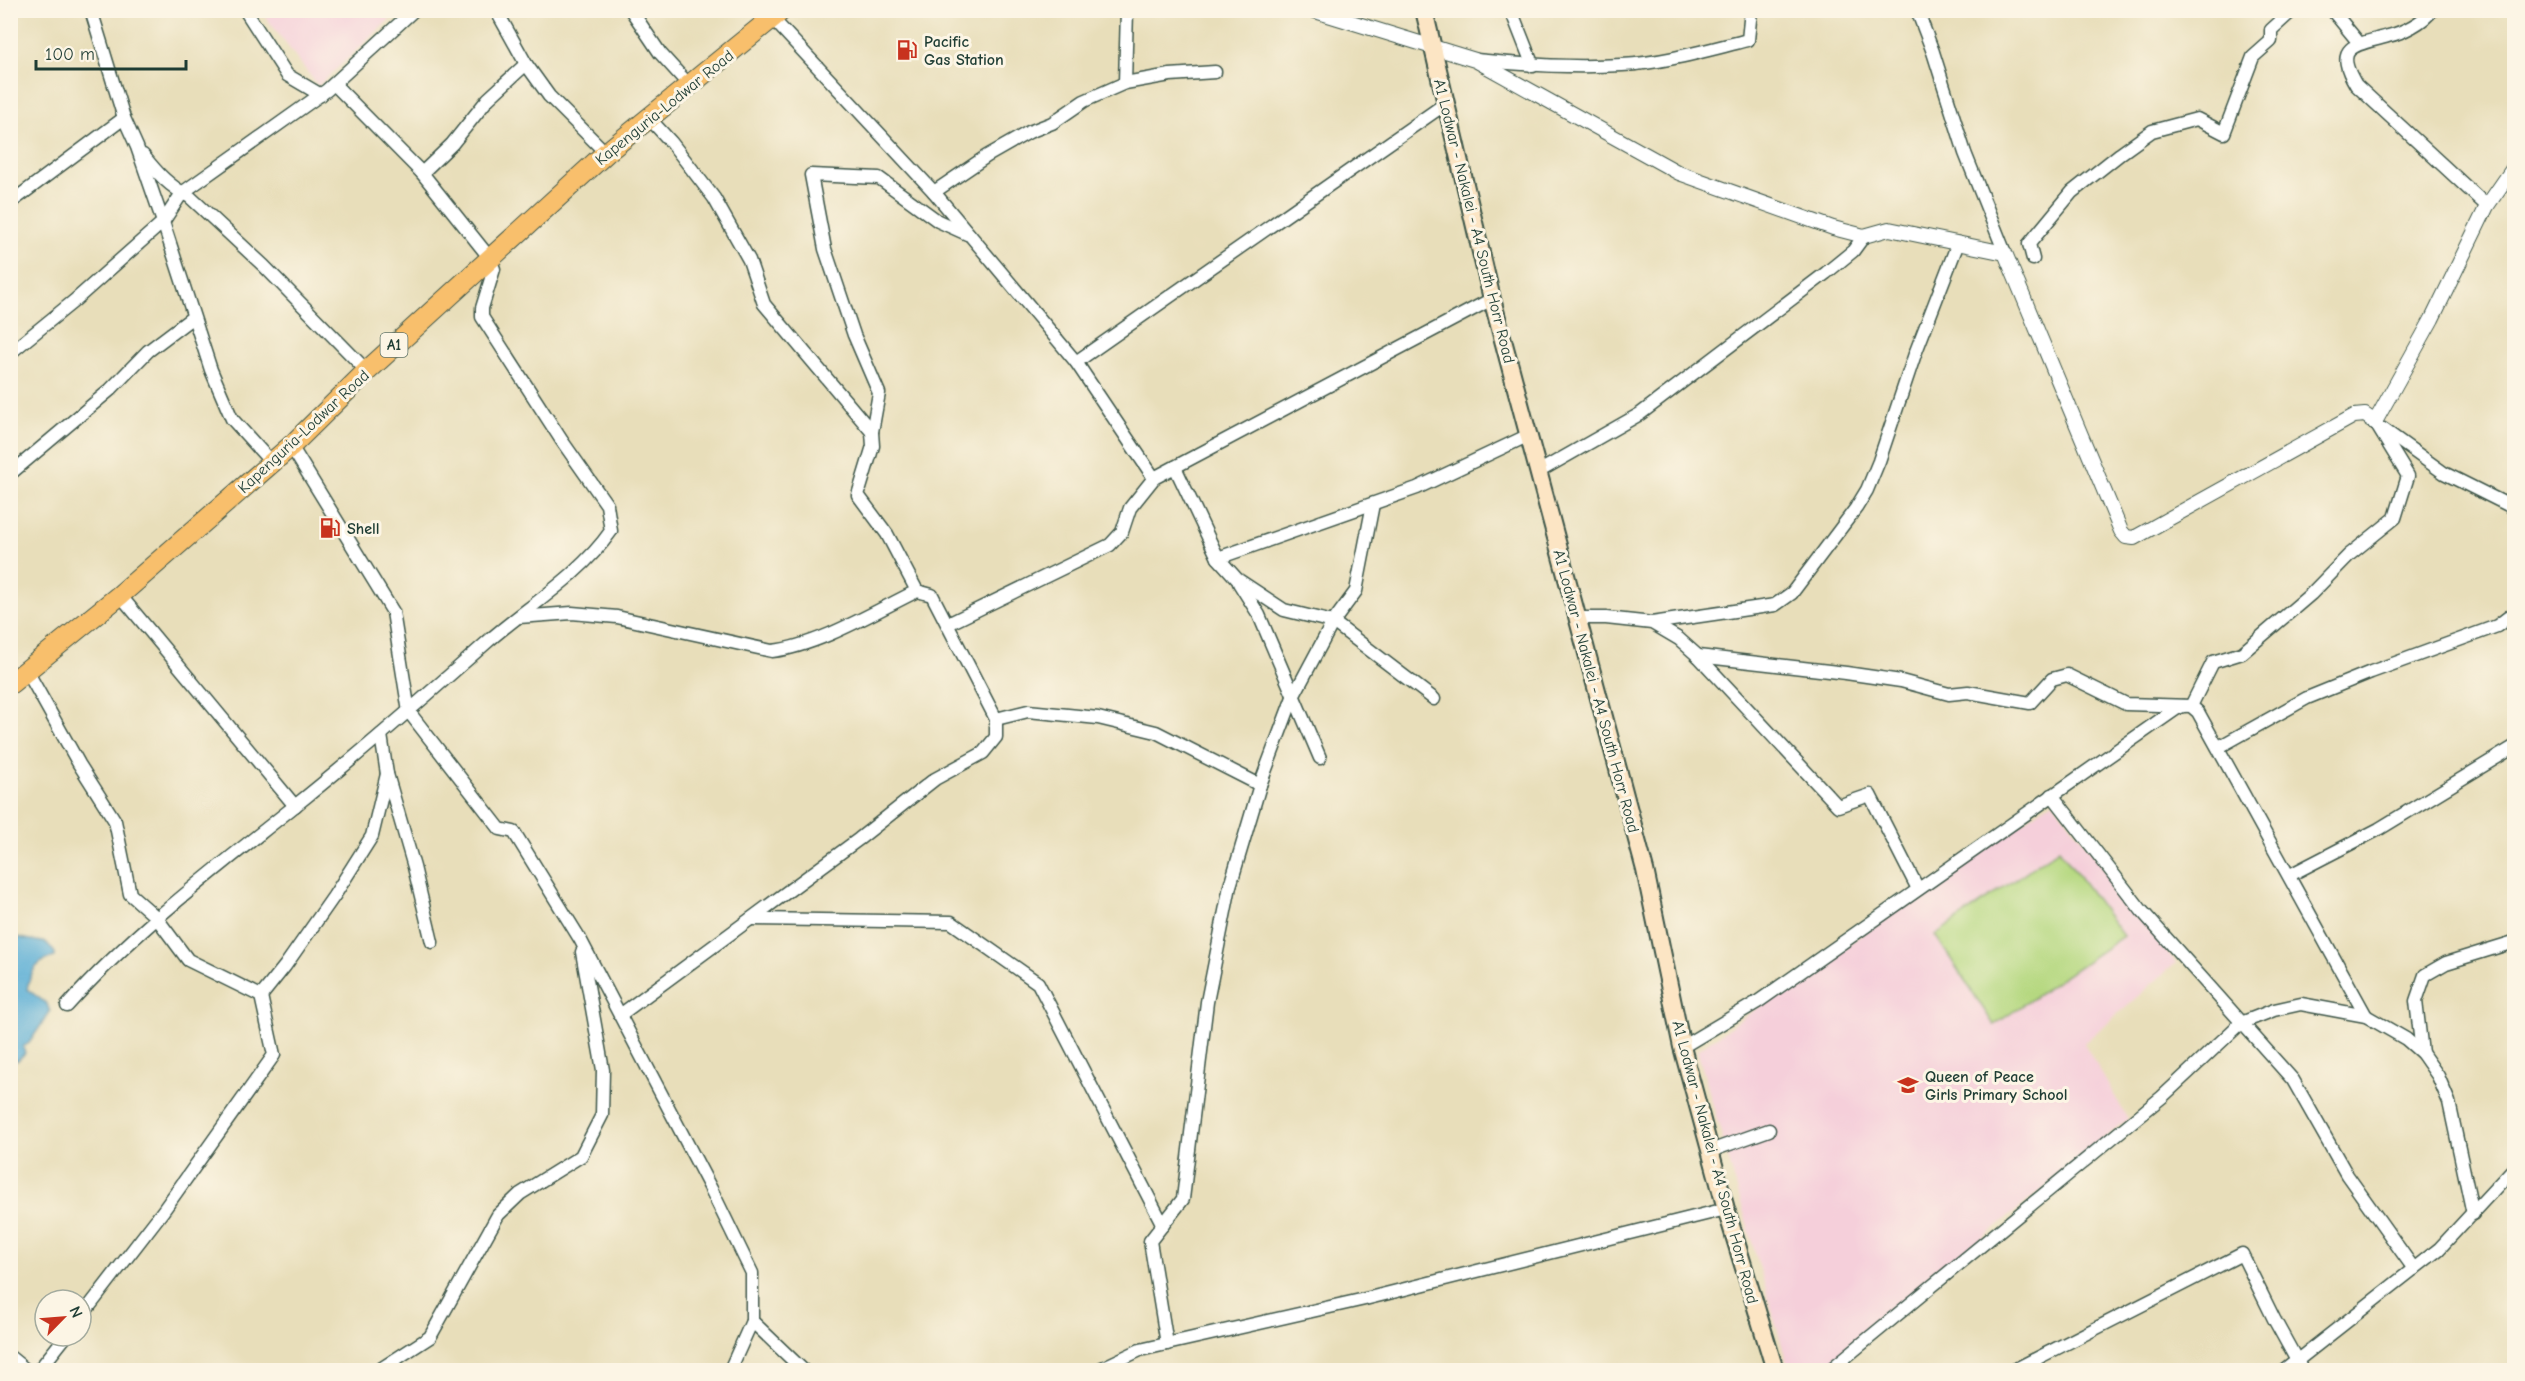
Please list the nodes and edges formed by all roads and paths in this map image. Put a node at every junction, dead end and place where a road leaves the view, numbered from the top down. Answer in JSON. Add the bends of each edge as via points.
{"nodes":[{"id":1,"x":91,"y":10,"type":"edge"},
{"id":2,"x":245,"y":10,"type":"edge"},
{"id":3,"x":414,"y":10,"type":"edge"},
{"id":4,"x":496,"y":10,"type":"edge"},
{"id":5,"x":631,"y":10,"type":"edge"},
{"id":6,"x":1127,"y":10,"type":"edge"},
{"id":7,"x":1312,"y":10,"type":"edge"},
{"id":8,"x":1424,"y":10,"type":"edge"},
{"id":9,"x":1511,"y":10,"type":"edge"},
{"id":10,"x":1751,"y":10,"type":"edge"},
{"id":11,"x":1917,"y":10,"type":"edge"},
{"id":12,"x":2293,"y":10,"type":"edge"},
{"id":13,"x":2332,"y":10,"type":"edge"},
{"id":14,"x":2432,"y":10,"type":"edge"},
{"id":15,"x":778,"y":15,"type":"edge"},
{"id":16,"x":2359,"y":43,"type":"junction"},
{"id":17,"x":1433,"y":49,"type":"junction"},
{"id":18,"x":1475,"y":60,"type":"junction"},
{"id":19,"x":526,"y":64,"type":"junction"},
{"id":20,"x":1533,"y":66,"type":"junction"},
{"id":21,"x":1215,"y":72,"type":"dead end"},
{"id":22,"x":1125,"y":83,"type":"junction"},
{"id":23,"x":334,"y":84,"type":"junction"},
{"id":24,"x":689,"y":86,"type":"junction"},
{"id":25,"x":321,"y":95,"type":"junction"},
{"id":26,"x":1445,"y":104,"type":"junction"},
{"id":27,"x":124,"y":118,"type":"junction"},
{"id":28,"x":649,"y":118,"type":"junction"},
{"id":29,"x":137,"y":147,"type":"junction"},
{"id":30,"x":606,"y":153,"type":"junction"},
{"id":31,"x":2514,"y":167,"type":"edge"},
{"id":32,"x":422,"y":173,"type":"junction"},
{"id":33,"x":934,"y":192,"type":"junction"},
{"id":34,"x":182,"y":193,"type":"junction"},
{"id":35,"x":10,"y":203,"type":"edge"},
{"id":36,"x":2487,"y":206,"type":"junction"},
{"id":37,"x":163,"y":222,"type":"junction"},
{"id":38,"x":970,"y":236,"type":"junction"},
{"id":39,"x":1864,"y":236,"type":"junction"},
{"id":40,"x":1958,"y":243,"type":"junction"},
{"id":41,"x":2005,"y":253,"type":"junction"},
{"id":42,"x":489,"y":257,"type":"junction"},
{"id":43,"x":2033,"y":259,"type":"dead end"},
{"id":44,"x":1492,"y":299,"type":"junction"},
{"id":45,"x":193,"y":317,"type":"junction"},
{"id":46,"x":10,"y":353,"type":"edge"},
{"id":47,"x":1076,"y":362,"type":"junction"},
{"id":48,"x":367,"y":371,"type":"junction"},
{"id":49,"x":2375,"y":422,"type":"junction"},
{"id":50,"x":872,"y":432,"type":"junction"},
{"id":51,"x":1529,"y":435,"type":"junction"},
{"id":52,"x":291,"y":446,"type":"junction"},
{"id":53,"x":271,"y":462,"type":"junction"},
{"id":54,"x":1175,"y":467,"type":"junction"},
{"id":55,"x":1538,"y":472,"type":"junction"},
{"id":56,"x":10,"y":474,"type":"edge"},
{"id":57,"x":1154,"y":478,"type":"junction"},
{"id":58,"x":1373,"y":504,"type":"junction"},
{"id":59,"x":2514,"y":508,"type":"edge"},
{"id":60,"x":1218,"y":558,"type":"junction"},
{"id":61,"x":1237,"y":579,"type":"junction"},
{"id":62,"x":917,"y":591,"type":"junction"},
{"id":63,"x":120,"y":595,"type":"junction"},
{"id":64,"x":2514,"y":613,"type":"edge"},
{"id":65,"x":518,"y":617,"type":"junction"},
{"id":66,"x":1577,"y":618,"type":"junction"},
{"id":67,"x":1333,"y":622,"type":"junction"},
{"id":68,"x":1652,"y":623,"type":"junction"},
{"id":69,"x":948,"y":624,"type":"junction"},
{"id":70,"x":1698,"y":656,"type":"junction"},
{"id":71,"x":27,"y":671,"type":"junction"},
{"id":72,"x":10,"y":684,"type":"edge"},
{"id":73,"x":1293,"y":697,"type":"junction"},
{"id":74,"x":1434,"y":699,"type":"dead end"},
{"id":75,"x":2188,"y":706,"type":"junction"},
{"id":76,"x":409,"y":712,"type":"junction"},
{"id":77,"x":996,"y":718,"type":"junction"},
{"id":78,"x":381,"y":735,"type":"junction"},
{"id":79,"x":2219,"y":747,"type":"junction"},
{"id":80,"x":2514,"y":747,"type":"edge"},
{"id":81,"x":1320,"y":758,"type":"dead end"},
{"id":82,"x":387,"y":774,"type":"junction"},
{"id":83,"x":1260,"y":785,"type":"junction"},
{"id":84,"x":2052,"y":795,"type":"junction"},
{"id":85,"x":295,"y":806,"type":"junction"},
{"id":86,"x":2290,"y":875,"type":"junction"},
{"id":87,"x":1918,"y":889,"type":"junction"},
{"id":88,"x":156,"y":917,"type":"junction"},
{"id":89,"x":751,"y":919,"type":"junction"},
{"id":90,"x":580,"y":939,"type":"junction"},
{"id":91,"x":432,"y":942,"type":"dead end"},
{"id":92,"x":2514,"y":942,"type":"edge"},
{"id":93,"x":261,"y":996,"type":"junction"},
{"id":94,"x":67,"y":1006,"type":"dead end"},
{"id":95,"x":620,"y":1015,"type":"junction"},
{"id":96,"x":2366,"y":1016,"type":"junction"},
{"id":97,"x":2241,"y":1023,"type":"junction"},
{"id":98,"x":1682,"y":1047,"type":"junction"},
{"id":99,"x":2421,"y":1053,"type":"junction"},
{"id":100,"x":1769,"y":1130,"type":"dead end"},
{"id":101,"x":1710,"y":1151,"type":"junction"},
{"id":102,"x":2514,"y":1168,"type":"edge"},
{"id":103,"x":1726,"y":1209,"type":"junction"},
{"id":104,"x":2473,"y":1214,"type":"junction"},
{"id":105,"x":1163,"y":1225,"type":"junction"},
{"id":106,"x":2414,"y":1269,"type":"junction"},
{"id":107,"x":93,"y":1301,"type":"edge"},
{"id":108,"x":752,"y":1321,"type":"junction"},
{"id":109,"x":1167,"y":1344,"type":"junction"},
{"id":110,"x":57,"y":1348,"type":"edge"},
{"id":111,"x":10,"y":1357,"type":"edge"},
{"id":112,"x":2300,"y":1366,"type":"edge"},
{"id":113,"x":384,"y":1369,"type":"edge"},
{"id":114,"x":26,"y":1371,"type":"edge"},
{"id":115,"x":39,"y":1371,"type":"edge"},
{"id":116,"x":730,"y":1371,"type":"edge"},
{"id":117,"x":803,"y":1371,"type":"edge"},
{"id":118,"x":1098,"y":1371,"type":"edge"},
{"id":119,"x":1775,"y":1371,"type":"edge"},
{"id":120,"x":1830,"y":1371,"type":"edge"},
{"id":121,"x":2014,"y":1371,"type":"edge"},
{"id":122,"x":2285,"y":1371,"type":"edge"}],
"edges":[{"from":1,"to":27,"type":"street"},
{"from":2,"to":25,"type":"street","via":[[287,75]]},
{"from":3,"to":23,"type":"street"},
{"from":4,"to":19,"type":"street"},
{"from":5,"to":24,"type":"street","via":[[660,53]]},
{"from":6,"to":22,"type":"street"},
{"from":7,"to":17,"type":"street"},
{"from":8,"to":17,"type":"main road","name":"A1 Lodwar - Nakalei - A4 South Horr Road"},
{"from":9,"to":20,"type":"street"},
{"from":10,"to":20,"type":"street","via":[[1748,40],[1624,65]]},
{"from":11,"to":41,"type":"street","via":[[1965,153]]},
{"from":12,"to":43,"type":"street","via":[[2271,30],[2271,41],[2253,57],[2224,134],[2197,119],[2152,131],[2072,192],[2029,244]]},
{"from":13,"to":16,"type":"street"},
{"from":14,"to":16,"type":"street","via":[[2428,17],[2390,36]]},
{"from":15,"to":24,"type":"highway","name":"Kapenguria-Lodwar Road","number":"A1"},
{"from":15,"to":33,"type":"street"},
{"from":16,"to":36,"type":"street","via":[[2346,59],[2356,85]]},
{"from":17,"to":18,"type":"street"},
{"from":17,"to":26,"type":"main road","name":"A1 Lodwar - Nakalei - A4 South Horr Road"},
{"from":18,"to":20,"type":"street"},
{"from":18,"to":39,"type":"street","via":[[1679,173]]},
{"from":19,"to":30,"type":"street","via":[[549,96]]},
{"from":19,"to":32,"type":"street","via":[[488,99],[452,144]]},
{"from":21,"to":22,"type":"street"},
{"from":22,"to":33,"type":"street","via":[[1029,132]]},
{"from":23,"to":25,"type":"street"},
{"from":23,"to":32,"type":"street"},
{"from":24,"to":28,"type":"highway","name":"Kapenguria-Lodwar Road","number":"A1"},
{"from":25,"to":34,"type":"street"},
{"from":26,"to":44,"type":"main road","name":"A1 Lodwar - Nakalei - A4 South Horr Road"},
{"from":26,"to":47,"type":"street"},
{"from":27,"to":29,"type":"street"},
{"from":27,"to":35,"type":"street"},
{"from":28,"to":30,"type":"highway","name":"Kapenguria-Lodwar Road","number":"A1"},
{"from":28,"to":50,"type":"street","via":[[714,198],[749,260],[764,304]]},
{"from":29,"to":34,"type":"street","via":[[161,177]]},
{"from":29,"to":37,"type":"street"},
{"from":30,"to":42,"type":"highway","name":"Kapenguria-Lodwar Road","number":"A1"},
{"from":31,"to":36,"type":"street"},
{"from":32,"to":42,"type":"street"},
{"from":33,"to":38,"type":"street"},
{"from":34,"to":37,"type":"street"},
{"from":34,"to":48,"type":"street","via":[[264,266]]},
{"from":36,"to":49,"type":"street","via":[[2432,319]]},
{"from":37,"to":45,"type":"street"},
{"from":37,"to":46,"type":"street"},
{"from":38,"to":47,"type":"street"},
{"from":38,"to":50,"type":"street","via":[[938,221],[879,178],[812,176],[825,249],[854,335],[879,393]]},
{"from":39,"to":40,"type":"street","via":[[1889,229]]},
{"from":39,"to":55,"type":"street","via":[[1853,251],[1826,273],[1640,414]]},
{"from":40,"to":41,"type":"street"},
{"from":40,"to":68,"type":"street","via":[[1867,490],[1792,593],[1775,605]]},
{"from":41,"to":49,"type":"street","via":[[2126,537],[2139,537],[2354,416],[2365,415]]},
{"from":42,"to":48,"type":"highway","name":"Kapenguria-Lodwar Road","number":"A1"},
{"from":42,"to":65,"type":"street","via":[[494,269],[482,317],[607,505],[611,531],[595,554]]},
{"from":44,"to":51,"type":"main road","name":"A1 Lodwar - Nakalei - A4 South Horr Road"},
{"from":44,"to":54,"type":"street"},
{"from":45,"to":53,"type":"street","via":[[232,419]]},
{"from":45,"to":56,"type":"street","via":[[148,351],[110,390]]},
{"from":47,"to":57,"type":"street"},
{"from":48,"to":52,"type":"highway","name":"Kapenguria-Lodwar Road","number":"A1"},
{"from":49,"to":59,"type":"street","via":[[2444,473]]},
{"from":49,"to":75,"type":"street","via":[[2408,476],[2395,518],[2242,653],[2213,662]]},
{"from":50,"to":62,"type":"street","via":[[873,446],[858,495],[887,534]]},
{"from":51,"to":55,"type":"main road","name":"A1 Lodwar - Nakalei - A4 South Horr Road"},
{"from":51,"to":58,"type":"street","via":[[1428,483]]},
{"from":52,"to":53,"type":"highway","name":"Kapenguria-Lodwar Road","number":"A1"},
{"from":52,"to":76,"type":"street","via":[[393,612]]},
{"from":53,"to":63,"type":"highway","name":"Kapenguria-Lodwar Road","number":"A1"},
{"from":54,"to":57,"type":"street"},
{"from":54,"to":60,"type":"street"},
{"from":55,"to":66,"type":"main road","name":"A1 Lodwar - Nakalei - A4 South Horr Road"},
{"from":57,"to":69,"type":"street","via":[[1130,508],[1122,532],[1110,545]]},
{"from":58,"to":60,"type":"street"},
{"from":58,"to":67,"type":"street","via":[[1356,591]]},
{"from":60,"to":61,"type":"street"},
{"from":61,"to":67,"type":"street","via":[[1284,610]]},
{"from":61,"to":73,"type":"street","via":[[1259,615]]},
{"from":62,"to":65,"type":"street","via":[[810,642],[772,651],[617,617],[572,613]]},
{"from":62,"to":69,"type":"street","via":[[933,595]]},
{"from":63,"to":71,"type":"highway","name":"Kapenguria-Lodwar Road","number":"A1"},
{"from":63,"to":85,"type":"street"},
{"from":64,"to":79,"type":"street","via":[[2497,626],[2307,699]]},
{"from":65,"to":76,"type":"street"},
{"from":66,"to":68,"type":"street"},
{"from":66,"to":98,"type":"main road","name":"A1 Lodwar - Nakalei - A4 South Horr Road","via":[[1645,870]]},
{"from":67,"to":73,"type":"street"},
{"from":67,"to":74,"type":"street"},
{"from":68,"to":70,"type":"street"},
{"from":69,"to":77,"type":"street"},
{"from":70,"to":75,"type":"street","via":[[1846,673],[1902,681],[1949,694],[1968,692],[2030,703],[2052,679],[2067,675],[2126,704]]},
{"from":70,"to":87,"type":"street","via":[[1838,806],[1869,795]]},
{"from":71,"to":72,"type":"highway","name":"Kapenguria-Lodwar Road","number":"A1"},
{"from":71,"to":88,"type":"street","via":[[115,821],[130,894]]},
{"from":73,"to":81,"type":"street"},
{"from":73,"to":83,"type":"street"},
{"from":75,"to":79,"type":"street","via":[[2198,712]]},
{"from":75,"to":84,"type":"street","via":[[2176,709]]},
{"from":76,"to":78,"type":"street"},
{"from":76,"to":90,"type":"street","via":[[500,829],[514,832]]},
{"from":77,"to":83,"type":"street","via":[[1028,711],[1098,718],[1156,732]]},
{"from":77,"to":89,"type":"street","via":[[996,737],[983,753],[935,779]]},
{"from":78,"to":82,"type":"street"},
{"from":78,"to":85,"type":"street"},
{"from":79,"to":86,"type":"street"},
{"from":80,"to":86,"type":"street","via":[[2379,829]]},
{"from":82,"to":91,"type":"street"},
{"from":82,"to":93,"type":"street","via":[[372,836]]},
{"from":83,"to":105,"type":"street","via":[[1230,886],[1208,1002],[1183,1199]]},
{"from":84,"to":87,"type":"street"},
{"from":84,"to":97,"type":"street","via":[[2142,911]]},
{"from":85,"to":88,"type":"street"},
{"from":86,"to":96,"type":"street"},
{"from":87,"to":98,"type":"street","via":[[1759,1001]]},
{"from":88,"to":93,"type":"street","via":[[188,960]]},
{"from":88,"to":94,"type":"street"},
{"from":89,"to":95,"type":"street"},
{"from":89,"to":105,"type":"street","via":[[951,922],[1038,983]]},
{"from":90,"to":95,"type":"street"},
{"from":90,"to":113,"type":"street","via":[[603,1070],[602,1115],[581,1156],[520,1194],[498,1215],[430,1338]]},
{"from":92,"to":99,"type":"street","via":[[2446,963],[2425,975],[2416,1001]]},
{"from":93,"to":107,"type":"street","via":[[274,1055]]},
{"from":95,"to":108,"type":"street","via":[[752,1274]]},
{"from":96,"to":97,"type":"street","via":[[2301,1004]]},
{"from":96,"to":99,"type":"street","via":[[2406,1039]]},
{"from":97,"to":106,"type":"street","via":[[2293,1080],[2347,1175]]},
{"from":97,"to":120,"type":"street","via":[[2162,1097]]},
{"from":98,"to":101,"type":"main road","name":"A1 Lodwar - Nakalei - A4 South Horr Road"},
{"from":99,"to":104,"type":"street","via":[[2438,1076],[2449,1102]]},
{"from":100,"to":101,"type":"street"},
{"from":101,"to":103,"type":"main road","name":"A1 Lodwar - Nakalei - A4 South Horr Road"},
{"from":102,"to":104,"type":"street"},
{"from":103,"to":109,"type":"street"},
{"from":103,"to":119,"type":"main road","name":"A1 Lodwar - Nakalei - A4 South Horr Road"},
{"from":104,"to":106,"type":"street"},
{"from":105,"to":109,"type":"street","via":[[1150,1241]]},
{"from":106,"to":112,"type":"street"},
{"from":108,"to":116,"type":"street"},
{"from":108,"to":117,"type":"street"},
{"from":109,"to":118,"type":"street","via":[[1140,1350]]},
{"from":110,"to":115,"type":"street"},
{"from":111,"to":114,"type":"street"},
{"from":112,"to":121,"type":"street","via":[[2242,1254]]},
{"from":112,"to":122,"type":"street"}]}
